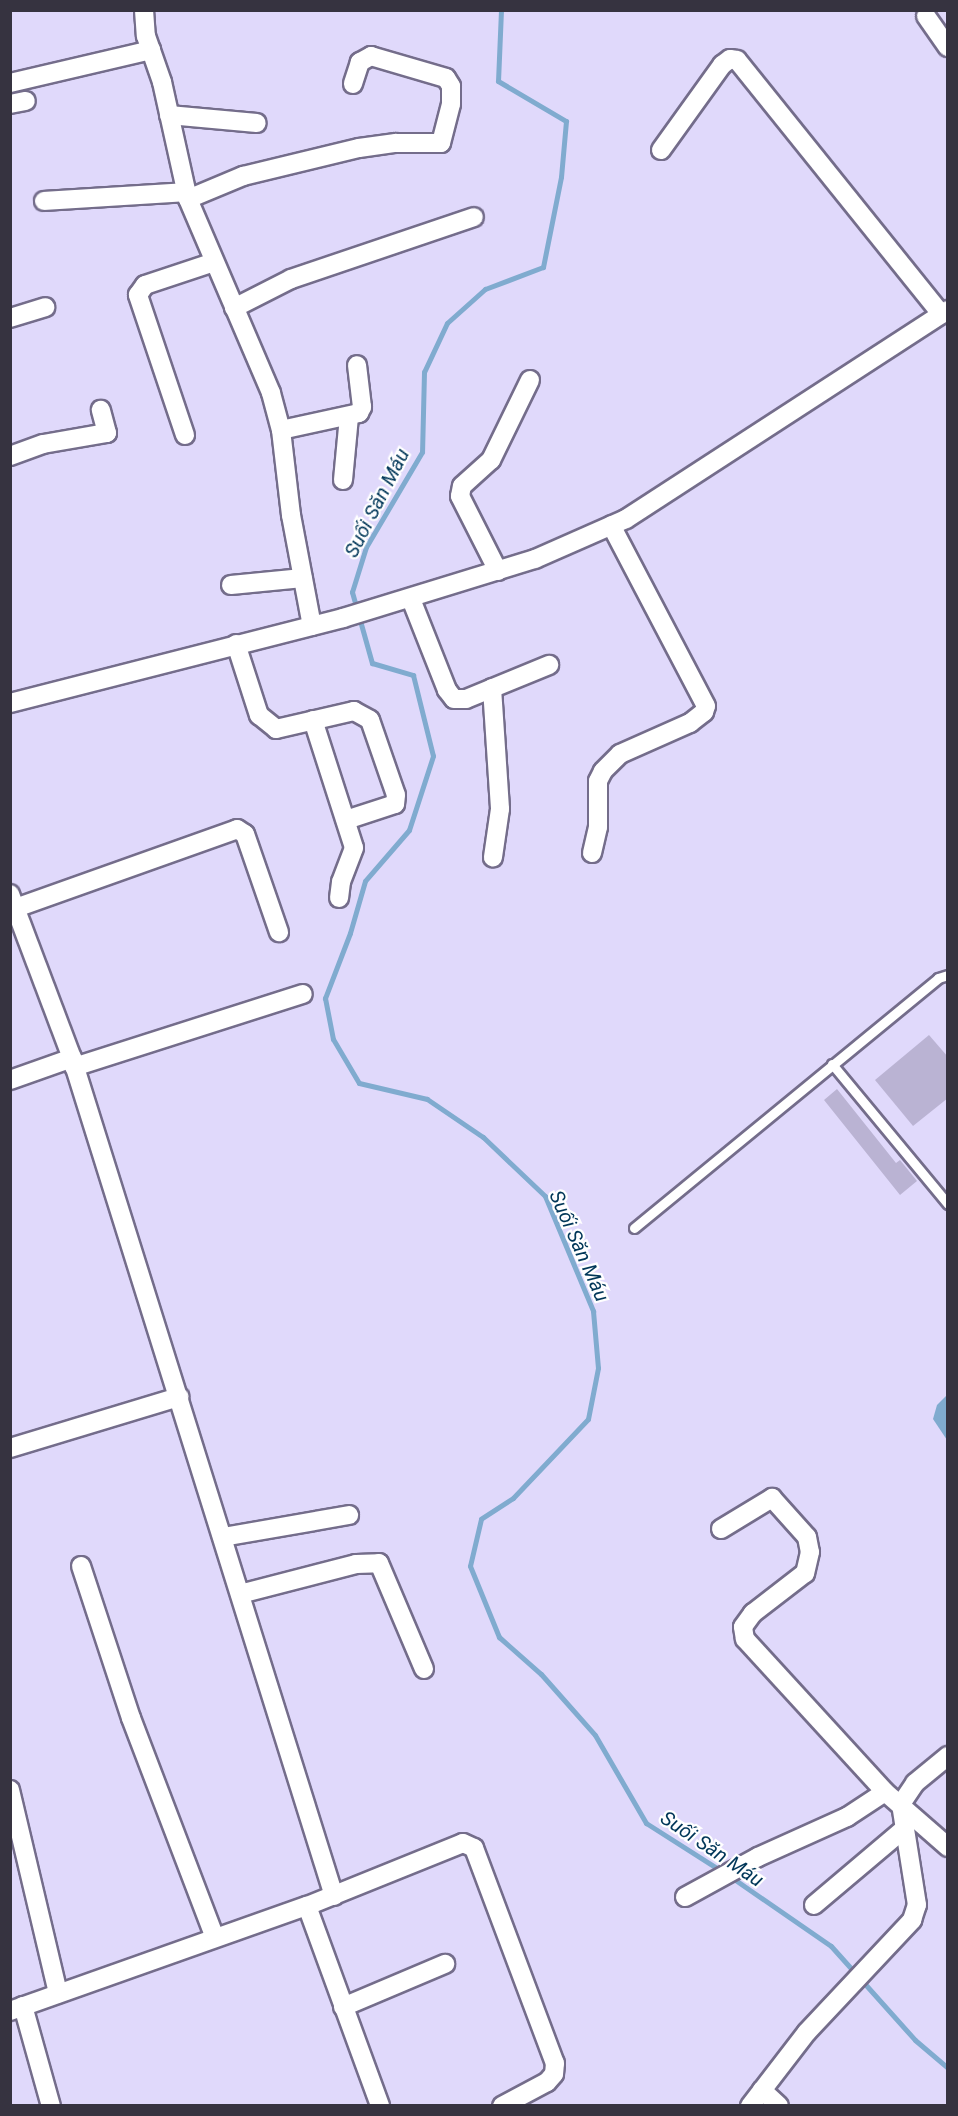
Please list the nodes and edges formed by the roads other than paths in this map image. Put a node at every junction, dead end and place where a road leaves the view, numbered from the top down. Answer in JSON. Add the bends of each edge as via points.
{"nodes":[{"id":1,"x":144,"y":10,"type":"edge"},
{"id":2,"x":926,"y":16,"type":"dead end"},
{"id":3,"x":948,"y":47,"type":"edge"},
{"id":4,"x":151,"y":50,"type":"junction"},
{"id":5,"x":10,"y":83,"type":"edge"},
{"id":6,"x":353,"y":84,"type":"dead end"},
{"id":7,"x":169,"y":115,"type":"junction"},
{"id":8,"x":257,"y":123,"type":"dead end"},
{"id":9,"x":661,"y":150,"type":"dead end"},
{"id":10,"x":188,"y":196,"type":"junction"},
{"id":11,"x":44,"y":201,"type":"dead end"},
{"id":12,"x":474,"y":216,"type":"dead end"},
{"id":13,"x":214,"y":262,"type":"junction"},
{"id":14,"x":45,"y":307,"type":"dead end"},
{"id":15,"x":234,"y":308,"type":"junction"},
{"id":16,"x":944,"y":312,"type":"edge"},
{"id":17,"x":10,"y":318,"type":"edge"},
{"id":18,"x":357,"y":365,"type":"dead end"},
{"id":19,"x":530,"y":380,"type":"dead end"},
{"id":20,"x":101,"y":410,"type":"dead end"},
{"id":21,"x":349,"y":416,"type":"junction"},
{"id":22,"x":281,"y":430,"type":"junction"},
{"id":23,"x":185,"y":435,"type":"dead end"},
{"id":24,"x":10,"y":456,"type":"edge"},
{"id":25,"x":343,"y":480,"type":"dead end"},
{"id":26,"x":611,"y":525,"type":"junction"},
{"id":27,"x":498,"y":571,"type":"junction"},
{"id":28,"x":303,"y":578,"type":"junction"},
{"id":29,"x":231,"y":585,"type":"dead end"},
{"id":30,"x":411,"y":599,"type":"junction"},
{"id":31,"x":312,"y":626,"type":"junction"},
{"id":32,"x":236,"y":644,"type":"junction"},
{"id":33,"x":549,"y":665,"type":"dead end"},
{"id":34,"x":492,"y":688,"type":"junction"},
{"id":35,"x":10,"y":703,"type":"edge"},
{"id":36,"x":313,"y":720,"type":"junction"},
{"id":37,"x":346,"y":820,"type":"junction"},
{"id":38,"x":592,"y":853,"type":"dead end"},
{"id":39,"x":493,"y":857,"type":"dead end"},
{"id":40,"x":339,"y":898,"type":"dead end"},
{"id":41,"x":12,"y":904,"type":"edge"},
{"id":42,"x":279,"y":932,"type":"dead end"},
{"id":43,"x":948,"y":975,"type":"edge"},
{"id":44,"x":303,"y":994,"type":"dead end"},
{"id":45,"x":73,"y":1063,"type":"junction"},
{"id":46,"x":832,"y":1064,"type":"junction"},
{"id":47,"x":10,"y":1080,"type":"edge"},
{"id":48,"x":948,"y":1204,"type":"edge"},
{"id":49,"x":634,"y":1228,"type":"dead end"},
{"id":50,"x":179,"y":1397,"type":"junction"},
{"id":51,"x":10,"y":1448,"type":"edge"},
{"id":52,"x":349,"y":1515,"type":"dead end"},
{"id":53,"x":721,"y":1529,"type":"dead end"},
{"id":54,"x":222,"y":1537,"type":"junction"},
{"id":55,"x":81,"y":1566,"type":"dead end"},
{"id":56,"x":240,"y":1594,"type":"junction"},
{"id":57,"x":424,"y":1669,"type":"dead end"},
{"id":58,"x":948,"y":1756,"type":"edge"},
{"id":59,"x":10,"y":1790,"type":"edge"},
{"id":60,"x":885,"y":1792,"type":"junction"},
{"id":61,"x":901,"y":1804,"type":"junction"},
{"id":62,"x":904,"y":1829,"type":"junction"},
{"id":63,"x":948,"y":1847,"type":"edge"},
{"id":64,"x":334,"y":1896,"type":"junction"},
{"id":65,"x":685,"y":1897,"type":"dead end"},
{"id":66,"x":814,"y":1905,"type":"dead end"},
{"id":67,"x":307,"y":1906,"type":"junction"},
{"id":68,"x":215,"y":1938,"type":"junction"},
{"id":69,"x":445,"y":1964,"type":"dead end"},
{"id":70,"x":58,"y":1993,"type":"junction"},
{"id":71,"x":344,"y":2007,"type":"junction"},
{"id":72,"x":17,"y":2008,"type":"edge"},
{"id":73,"x":762,"y":2090,"type":"junction"},
{"id":74,"x":51,"y":2106,"type":"edge"},
{"id":75,"x":380,"y":2106,"type":"edge"},
{"id":76,"x":502,"y":2106,"type":"edge"},
{"id":77,"x":750,"y":2106,"type":"edge"},
{"id":78,"x":778,"y":2106,"type":"edge"}],
"edges":[{"from":1,"to":4,"type":"street"},
{"from":2,"to":3,"type":"street"},
{"from":4,"to":5,"type":"street"},
{"from":4,"to":7,"type":"street"},
{"from":6,"to":10,"type":"street","via":[[360,62],[370,56],[446,78],[451,86],[451,104],[441,143],[359,148],[243,176]]},
{"from":7,"to":8,"type":"street"},
{"from":7,"to":10,"type":"street"},
{"from":9,"to":16,"type":"street","via":[[722,65],[730,59],[737,60]]},
{"from":10,"to":11,"type":"street"},
{"from":10,"to":13,"type":"street"},
{"from":12,"to":15,"type":"street","via":[[291,279]]},
{"from":13,"to":15,"type":"street"},
{"from":13,"to":23,"type":"street","via":[[145,285],[138,295]]},
{"from":14,"to":17,"type":"street"},
{"from":15,"to":22,"type":"street","via":[[271,393]]},
{"from":16,"to":26,"type":"street"},
{"from":18,"to":21,"type":"street","via":[[362,410]]},
{"from":19,"to":27,"type":"street","via":[[496,452],[462,486],[459,496]]},
{"from":20,"to":24,"type":"street","via":[[107,433],[44,444]]},
{"from":21,"to":22,"type":"street"},
{"from":21,"to":25,"type":"street"},
{"from":22,"to":28,"type":"street"},
{"from":26,"to":27,"type":"street"},
{"from":26,"to":38,"type":"street","via":[[706,706],[690,723],[620,754],[603,771],[598,781],[598,827]]},
{"from":27,"to":30,"type":"street"},
{"from":28,"to":29,"type":"street"},
{"from":28,"to":31,"type":"street"},
{"from":30,"to":31,"type":"street"},
{"from":30,"to":34,"type":"street","via":[[454,699],[466,699]]},
{"from":31,"to":32,"type":"street"},
{"from":32,"to":35,"type":"street"},
{"from":32,"to":36,"type":"street","via":[[259,715],[266,723],[276,729]]},
{"from":33,"to":34,"type":"street"},
{"from":34,"to":39,"type":"street","via":[[500,809]]},
{"from":36,"to":37,"type":"street"},
{"from":36,"to":37,"type":"street","via":[[363,713],[370,720],[396,795],[389,809]]},
{"from":37,"to":40,"type":"street","via":[[354,848]]},
{"from":41,"to":42,"type":"street","via":[[237,829],[245,834]]},
{"from":41,"to":45,"type":"street"},
{"from":43,"to":46,"type":"lane","via":[[938,978]]},
{"from":44,"to":45,"type":"street"},
{"from":45,"to":47,"type":"street"},
{"from":45,"to":50,"type":"street"},
{"from":46,"to":48,"type":"lane"},
{"from":46,"to":49,"type":"lane"},
{"from":50,"to":51,"type":"street"},
{"from":50,"to":54,"type":"street"},
{"from":52,"to":54,"type":"street"},
{"from":53,"to":60,"type":"street","via":[[772,1498],[778,1500],[807,1537],[810,1552],[805,1574],[753,1612],[743,1627],[745,1639]]},
{"from":54,"to":56,"type":"street"},
{"from":55,"to":68,"type":"street","via":[[123,1696]]},
{"from":56,"to":57,"type":"street","via":[[356,1564],[379,1563]]},
{"from":56,"to":64,"type":"street"},
{"from":58,"to":61,"type":"street","via":[[915,1783]]},
{"from":59,"to":70,"type":"street"},
{"from":60,"to":61,"type":"street"},
{"from":60,"to":65,"type":"street","via":[[847,1817]]},
{"from":61,"to":62,"type":"street"},
{"from":61,"to":63,"type":"street"},
{"from":62,"to":66,"type":"street"},
{"from":62,"to":73,"type":"street","via":[[915,1913]]},
{"from":64,"to":67,"type":"street"},
{"from":64,"to":76,"type":"street","via":[[463,1843],[474,1848],[555,2063],[547,2082]]},
{"from":67,"to":68,"type":"street"},
{"from":67,"to":71,"type":"street"},
{"from":68,"to":70,"type":"street"},
{"from":69,"to":71,"type":"street"},
{"from":70,"to":72,"type":"street"},
{"from":71,"to":75,"type":"street"},
{"from":72,"to":74,"type":"street"},
{"from":73,"to":77,"type":"street"},
{"from":73,"to":78,"type":"street"}]}
